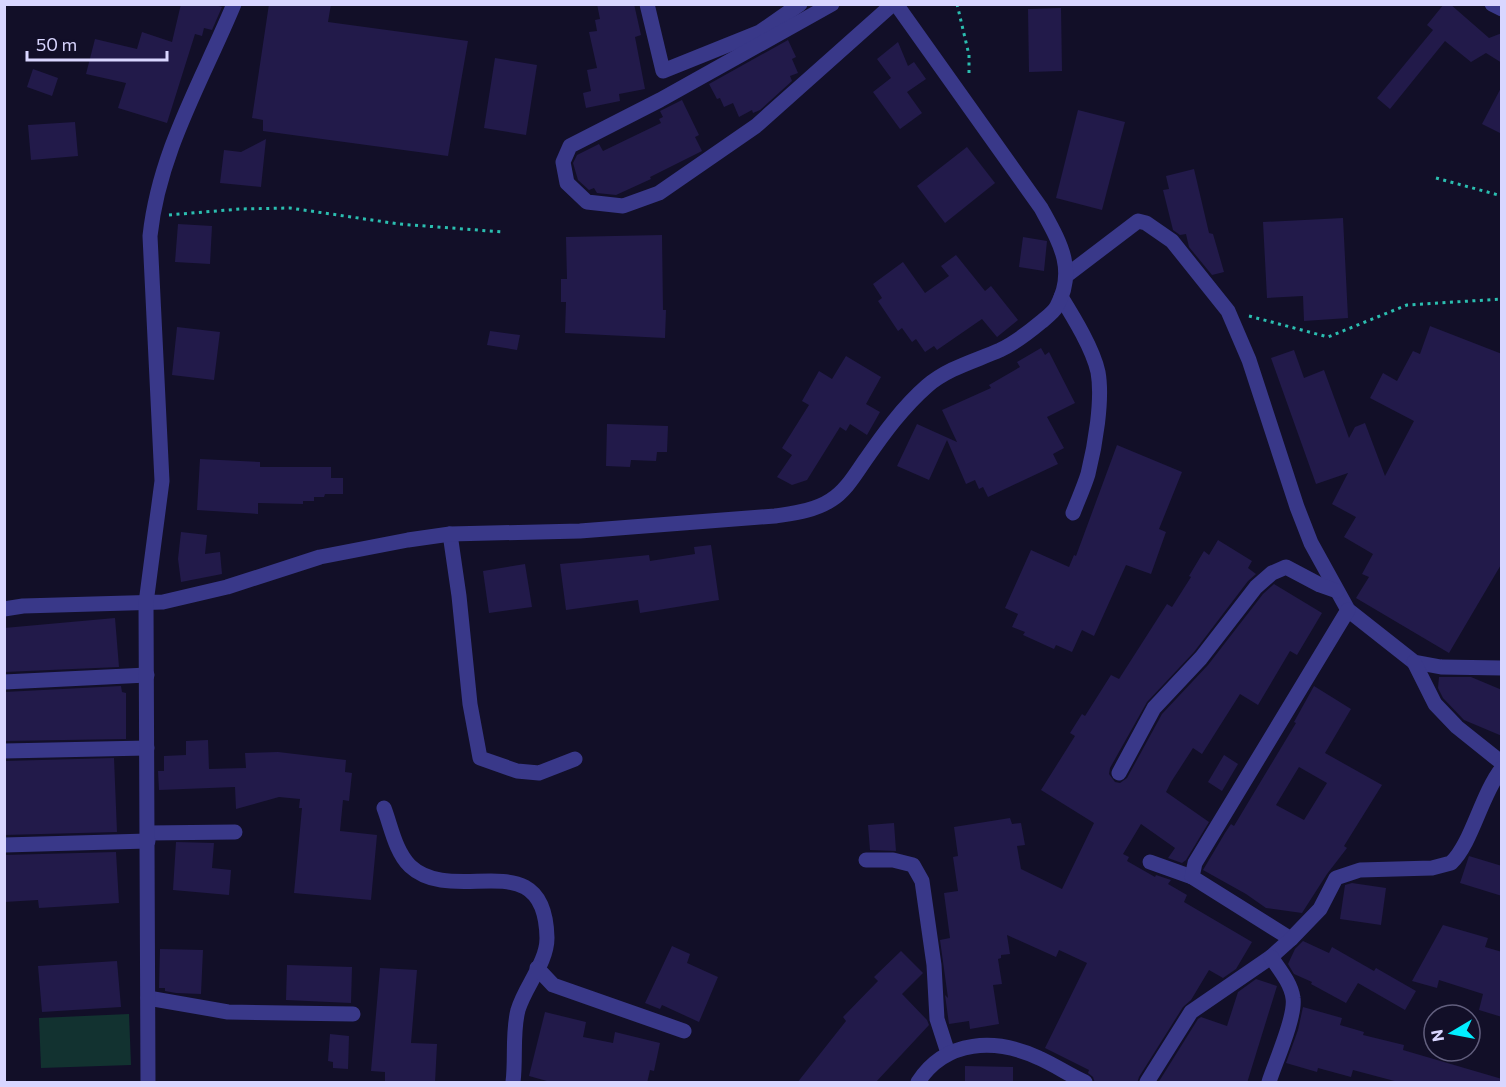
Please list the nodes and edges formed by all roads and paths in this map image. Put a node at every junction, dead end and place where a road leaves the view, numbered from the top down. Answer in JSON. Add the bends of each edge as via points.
{"nodes":[{"id":1,"x":234,"y":4,"type":"edge"},
{"id":2,"x":647,"y":4,"type":"edge"},
{"id":3,"x":800,"y":4,"type":"edge"},
{"id":4,"x":832,"y":4,"type":"edge"},
{"id":5,"x":894,"y":4,"type":"edge"},
{"id":6,"x":957,"y":4,"type":"edge"},
{"id":7,"x":1492,"y":4,"type":"edge"},
{"id":8,"x":1502,"y":9,"type":"edge"},
{"id":9,"x":968,"y":106,"type":"junction"},
{"id":10,"x":1436,"y":178,"type":"dead end"},
{"id":11,"x":1502,"y":196,"type":"edge"},
{"id":12,"x":152,"y":217,"type":"junction"},
{"id":13,"x":503,"y":232,"type":"dead end"},
{"id":14,"x":1067,"y":274,"type":"junction"},
{"id":15,"x":1061,"y":297,"type":"junction"},
{"id":16,"x":1502,"y":299,"type":"edge"},
{"id":17,"x":1228,"y":311,"type":"junction"},
{"id":18,"x":1072,"y":513,"type":"dead end"},
{"id":19,"x":450,"y":534,"type":"junction"},
{"id":20,"x":1337,"y":591,"type":"junction"},
{"id":21,"x":146,"y":603,"type":"junction"},
{"id":22,"x":4,"y":609,"type":"edge"},
{"id":23,"x":1348,"y":610,"type":"junction"},
{"id":24,"x":1414,"y":662,"type":"junction"},
{"id":25,"x":1502,"y":668,"type":"edge"},
{"id":26,"x":147,"y":675,"type":"junction"},
{"id":27,"x":4,"y":682,"type":"edge"},
{"id":28,"x":147,"y":748,"type":"junction"},
{"id":29,"x":4,"y":751,"type":"edge"},
{"id":30,"x":575,"y":759,"type":"dead end"},
{"id":31,"x":1502,"y":763,"type":"edge"},
{"id":32,"x":1502,"y":768,"type":"edge"},
{"id":33,"x":1119,"y":773,"type":"dead end"},
{"id":34,"x":384,"y":808,"type":"dead end"},
{"id":35,"x":235,"y":832,"type":"dead end"},
{"id":36,"x":148,"y":837,"type":"junction"},
{"id":37,"x":4,"y":845,"type":"edge"},
{"id":38,"x":866,"y":860,"type":"dead end"},
{"id":39,"x":1150,"y":862,"type":"dead end"},
{"id":40,"x":1192,"y":877,"type":"junction"},
{"id":41,"x":1291,"y":939,"type":"junction"},
{"id":42,"x":1271,"y":957,"type":"junction"},
{"id":43,"x":537,"y":968,"type":"junction"},
{"id":44,"x":148,"y":998,"type":"junction"},
{"id":45,"x":353,"y":1014,"type":"dead end"},
{"id":46,"x":684,"y":1031,"type":"dead end"},
{"id":47,"x":948,"y":1053,"type":"junction"},
{"id":48,"x":148,"y":1083,"type":"edge"},
{"id":49,"x":513,"y":1083,"type":"edge"},
{"id":50,"x":918,"y":1083,"type":"edge"},
{"id":51,"x":1085,"y":1083,"type":"edge"},
{"id":52,"x":1147,"y":1083,"type":"edge"},
{"id":53,"x":1269,"y":1083,"type":"edge"}],
"edges":[{"from":1,"to":12,"type":"street","via":[[171,147]]},
{"from":2,"to":3,"type":"street","via":[[663,71],[760,32]]},
{"from":4,"to":5,"type":"street","via":[[570,146],[563,162],[567,183],[587,202],[623,206],[659,194],[756,126]]},
{"from":5,"to":9,"type":"street"},
{"from":6,"to":9,"type":"path","via":[[969,55]]},
{"from":7,"to":8,"type":"street"},
{"from":9,"to":14,"type":"street","via":[[1041,208],[1059,242]]},
{"from":10,"to":11,"type":"path"},
{"from":12,"to":13,"type":"path","via":[[290,208],[399,224]]},
{"from":12,"to":21,"type":"street","via":[[162,481]]},
{"from":14,"to":15,"type":"street"},
{"from":14,"to":17,"type":"street","via":[[1142,221],[1172,241]]},
{"from":15,"to":18,"type":"street","via":[[1098,374],[1092,453]]},
{"from":15,"to":19,"type":"street","via":[[1047,317],[1019,339],[945,372],[928,385],[898,415],[840,494],[819,506],[775,516],[580,531]]},
{"from":16,"to":17,"type":"path","via":[[1407,305],[1328,338]]},
{"from":17,"to":20,"type":"street","via":[[1249,360],[1311,543]]},
{"from":19,"to":21,"type":"street","via":[[320,557],[184,599]]},
{"from":19,"to":30,"type":"street","via":[[480,759],[517,771],[539,773]]},
{"from":20,"to":23,"type":"street"},
{"from":20,"to":33,"type":"street","via":[[1286,567],[1263,579],[1201,658],[1154,708]]},
{"from":21,"to":22,"type":"street"},
{"from":21,"to":26,"type":"street"},
{"from":23,"to":24,"type":"street"},
{"from":23,"to":40,"type":"street","via":[[1200,854]]},
{"from":24,"to":25,"type":"street","via":[[1441,667]]},
{"from":24,"to":31,"type":"street","via":[[1435,704]]},
{"from":26,"to":27,"type":"street"},
{"from":26,"to":28,"type":"street"},
{"from":28,"to":29,"type":"street"},
{"from":28,"to":36,"type":"street"},
{"from":32,"to":41,"type":"street","via":[[1493,778],[1451,863],[1432,868],[1360,870],[1336,878],[1320,909]]},
{"from":34,"to":43,"type":"street","via":[[403,857],[422,873],[443,880],[512,883],[531,890],[543,910],[547,938],[546,951]]},
{"from":35,"to":36,"type":"street"},
{"from":36,"to":37,"type":"street"},
{"from":36,"to":44,"type":"street"},
{"from":38,"to":47,"type":"street","via":[[893,860],[913,866],[922,881],[937,1019]]},
{"from":39,"to":40,"type":"street"},
{"from":40,"to":41,"type":"street"},
{"from":41,"to":42,"type":"street"},
{"from":42,"to":52,"type":"street","via":[[1191,1012]]},
{"from":42,"to":53,"type":"street","via":[[1291,988],[1294,1001]]},
{"from":43,"to":46,"type":"street","via":[[553,985]]},
{"from":43,"to":49,"type":"street","via":[[518,1011]]},
{"from":44,"to":45,"type":"street","via":[[228,1012]]},
{"from":44,"to":48,"type":"street"},
{"from":47,"to":50,"type":"street"},
{"from":47,"to":51,"type":"street","via":[[977,1045],[1023,1051]]}]}
